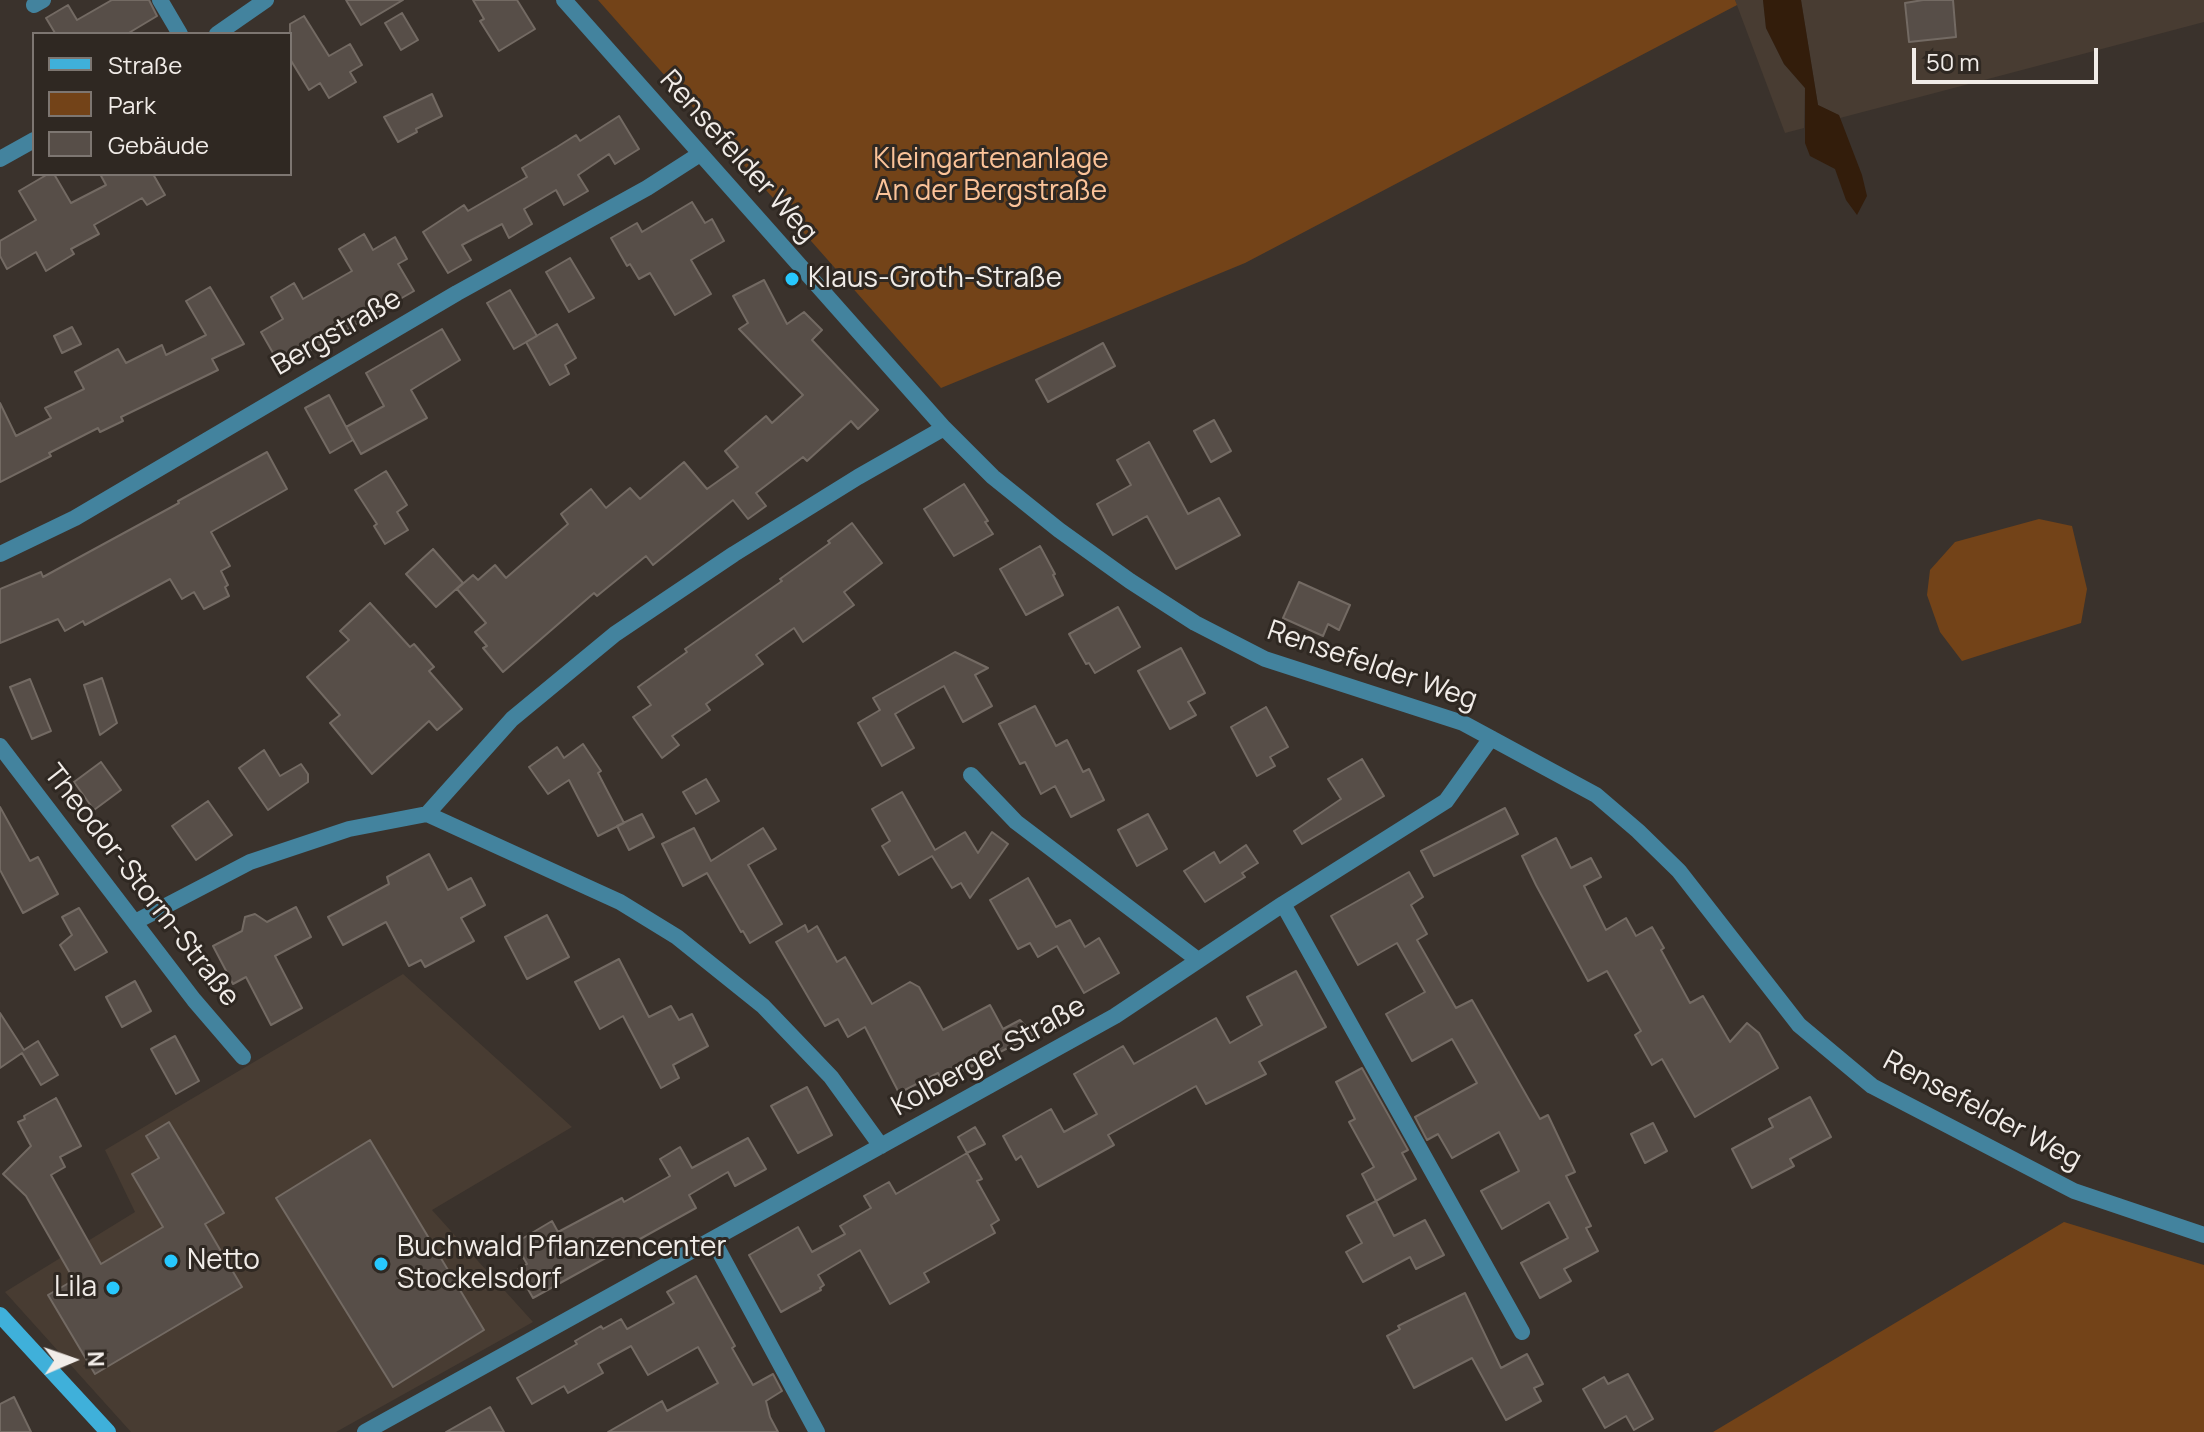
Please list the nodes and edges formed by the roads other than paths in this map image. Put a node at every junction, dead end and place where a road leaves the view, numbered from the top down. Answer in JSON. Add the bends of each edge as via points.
{"nodes":[{"id":1,"x":160,"y":0,"type":"edge"},
{"id":2,"x":266,"y":0,"type":"edge"},
{"id":3,"x":564,"y":0,"type":"edge"},
{"id":4,"x":179,"y":32,"type":"edge"},
{"id":5,"x":220,"y":32,"type":"edge"},
{"id":6,"x":32,"y":141,"type":"edge"},
{"id":7,"x":700,"y":154,"type":"junction"},
{"id":8,"x":0,"y":159,"type":"edge"},
{"id":9,"x":944,"y":428,"type":"junction"},
{"id":10,"x":0,"y":554,"type":"edge"},
{"id":11,"x":1491,"y":738,"type":"junction"},
{"id":12,"x":0,"y":746,"type":"edge"},
{"id":13,"x":971,"y":775,"type":"dead end"},
{"id":14,"x":427,"y":814,"type":"junction"},
{"id":15,"x":1283,"y":904,"type":"junction"},
{"id":16,"x":135,"y":922,"type":"junction"},
{"id":17,"x":1198,"y":960,"type":"junction"},
{"id":18,"x":243,"y":1057,"type":"dead end"},
{"id":19,"x":881,"y":1146,"type":"junction"},
{"id":20,"x":2204,"y":1235,"type":"edge"},
{"id":21,"x":713,"y":1240,"type":"junction"},
{"id":22,"x":0,"y":1315,"type":"edge"},
{"id":23,"x":1522,"y":1332,"type":"dead end"},
{"id":24,"x":108,"y":1432,"type":"edge"},
{"id":25,"x":365,"y":1432,"type":"edge"},
{"id":26,"x":817,"y":1432,"type":"edge"}],
"edges":[{"from":1,"to":4,"type":"street"},
{"from":2,"to":5,"type":"street"},
{"from":3,"to":7,"type":"street","name":"Rensefelder Weg"},
{"from":6,"to":8,"type":"street"},
{"from":7,"to":9,"type":"street","name":"Rensefelder Weg"},
{"from":7,"to":10,"type":"street","name":"Bergstraße","via":[[75,518]]},
{"from":9,"to":11,"type":"street","name":"Rensefelder Weg","via":[[993,477],[1059,530],[1195,623],[1265,659],[1463,723]]},
{"from":9,"to":14,"type":"street","via":[[746,546],[615,634],[512,719]]},
{"from":11,"to":15,"type":"street","name":"Kolberger Straße","via":[[1446,801]]},
{"from":11,"to":20,"type":"street","name":"Rensefelder Weg","via":[[1596,795],[1638,831],[1679,871],[1799,1025],[1872,1086],[2074,1191]]},
{"from":12,"to":16,"type":"street","name":"Theodor-Storm-Straße"},
{"from":13,"to":17,"type":"street","via":[[1016,822]]},
{"from":14,"to":16,"type":"street","via":[[349,829],[250,862]]},
{"from":14,"to":19,"type":"street","via":[[597,891],[677,937],[763,1006],[831,1077]]},
{"from":15,"to":17,"type":"street","name":"Kolberger Straße"},
{"from":15,"to":23,"type":"street"},
{"from":16,"to":18,"type":"street","name":"Theodor-Storm-Straße"},
{"from":17,"to":19,"type":"street","name":"Kolberger Straße","via":[[1115,1016]]},
{"from":19,"to":21,"type":"street","name":"Kolberger Straße"},
{"from":21,"to":25,"type":"street","name":"Kolberger Straße"},
{"from":21,"to":26,"type":"street"},
{"from":22,"to":24,"type":"main road"}]}
